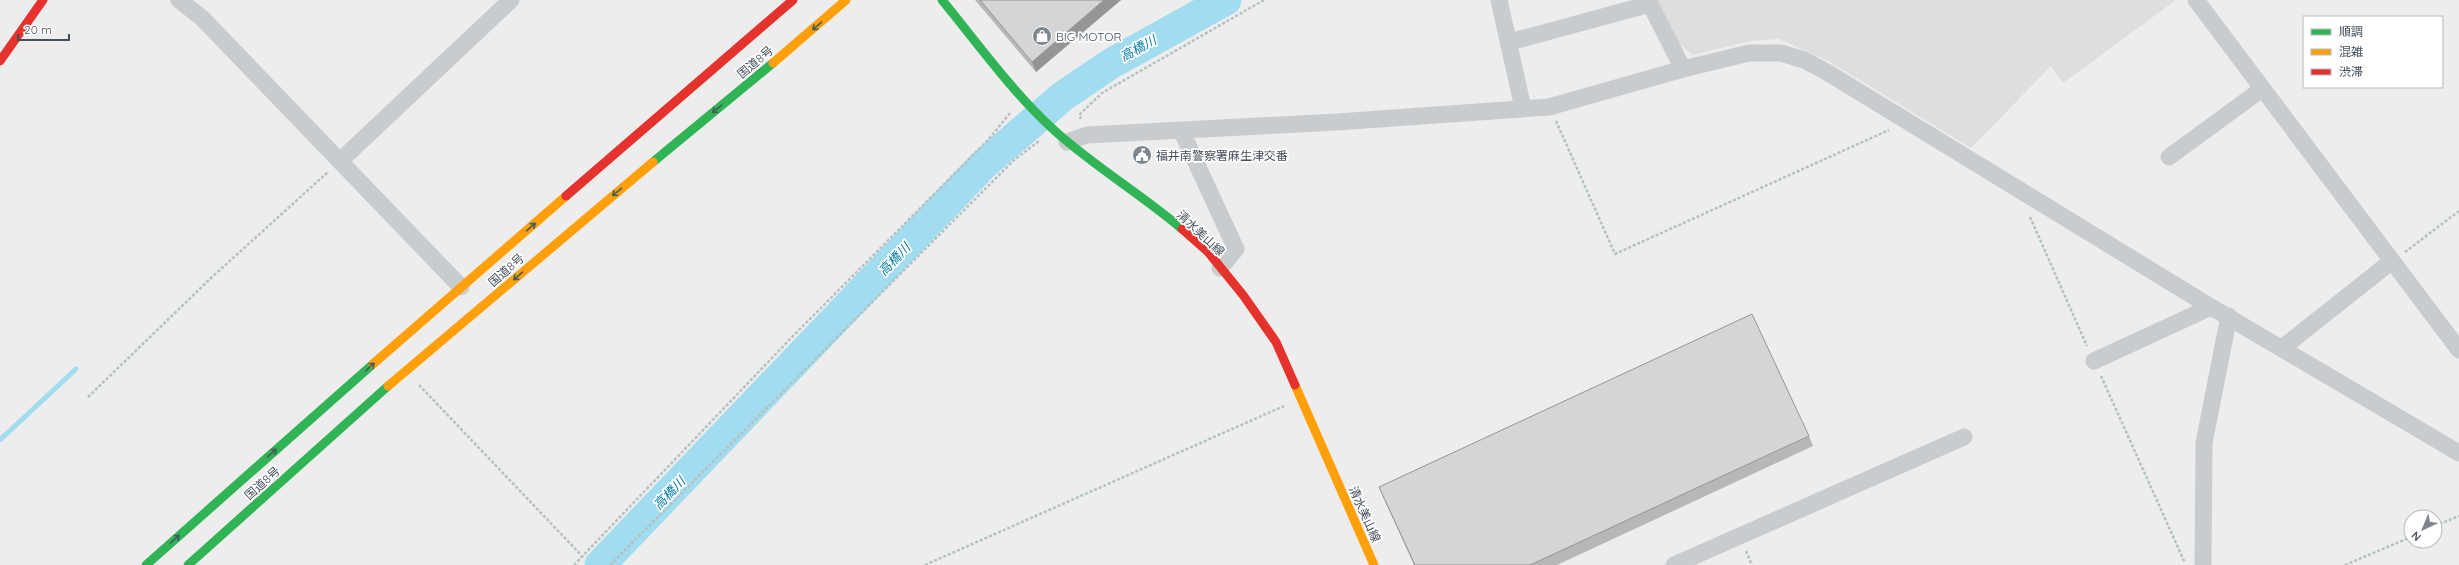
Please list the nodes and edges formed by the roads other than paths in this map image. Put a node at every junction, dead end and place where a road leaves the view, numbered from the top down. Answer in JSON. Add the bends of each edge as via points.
{"nodes":[{"id":1,"x":43,"y":0,"type":"edge"},
{"id":2,"x":179,"y":0,"type":"edge"},
{"id":3,"x":511,"y":0,"type":"edge"},
{"id":4,"x":793,"y":0,"type":"edge"},
{"id":5,"x":846,"y":0,"type":"edge"},
{"id":6,"x":942,"y":0,"type":"edge"},
{"id":7,"x":1499,"y":0,"type":"edge"},
{"id":8,"x":2196,"y":0,"type":"edge"},
{"id":9,"x":1649,"y":2,"type":"edge"},
{"id":10,"x":1510,"y":42,"type":"junction"},
{"id":11,"x":0,"y":61,"type":"edge"},
{"id":12,"x":1683,"y":69,"type":"junction"},
{"id":13,"x":2262,"y":89,"type":"junction"},
{"id":14,"x":1524,"y":108,"type":"junction"},
{"id":15,"x":1181,"y":130,"type":"junction"},
{"id":16,"x":1067,"y":142,"type":"junction"},
{"id":17,"x":2169,"y":157,"type":"dead end"},
{"id":18,"x":340,"y":161,"type":"junction"},
{"id":19,"x":2392,"y":262,"type":"junction"},
{"id":20,"x":1220,"y":268,"type":"junction"},
{"id":21,"x":461,"y":287,"type":"junction"},
{"id":22,"x":2211,"y":307,"type":"junction"},
{"id":23,"x":2229,"y":316,"type":"junction"},
{"id":24,"x":2282,"y":348,"type":"junction"},
{"id":25,"x":2459,"y":350,"type":"edge"},
{"id":26,"x":2094,"y":361,"type":"road end"},
{"id":27,"x":1964,"y":437,"type":"dead end"},
{"id":28,"x":2459,"y":453,"type":"edge"},
{"id":29,"x":146,"y":565,"type":"edge"},
{"id":30,"x":188,"y":565,"type":"edge"},
{"id":31,"x":1374,"y":565,"type":"edge"},
{"id":32,"x":1674,"y":565,"type":"edge"},
{"id":33,"x":2202,"y":565,"type":"edge"}],
"edges":[{"from":1,"to":11,"type":"main road"},
{"from":2,"to":18,"type":"street","via":[[202,18]]},
{"from":3,"to":18,"type":"street"},
{"from":21,"to":4,"type":"main road","name":"国道8号","one_way":true},
{"from":5,"to":30,"type":"main road","name":"国道8号","one_way":true,"via":[[784,55],[564,236]]},
{"from":6,"to":16,"type":"main road","name":"清水美山線","via":[[1023,98]]},
{"from":7,"to":10,"type":"street"},
{"from":8,"to":13,"type":"street"},
{"from":9,"to":10,"type":"street"},
{"from":9,"to":12,"type":"street"},
{"from":10,"to":14,"type":"street"},
{"from":12,"to":14,"type":"street","via":[[1549,107]]},
{"from":12,"to":22,"type":"street","via":[[1750,53],[1781,53],[1804,60]]},
{"from":13,"to":17,"type":"street"},
{"from":13,"to":19,"type":"street"},
{"from":14,"to":15,"type":"street","via":[[1337,122]]},
{"from":15,"to":16,"type":"street","via":[[1087,135]]},
{"from":15,"to":20,"type":"street","via":[[1236,249]]},
{"from":16,"to":20,"type":"main road","name":"清水美山線","via":[[1177,225],[1208,252]]},
{"from":18,"to":21,"type":"street"},
{"from":19,"to":24,"type":"street"},
{"from":19,"to":25,"type":"street"},
{"from":20,"to":31,"type":"main road","name":"清水美山線","via":[[1276,342]]},
{"from":29,"to":21,"type":"main road","name":"国道8号","one_way":true},
{"from":22,"to":23,"type":"street"},
{"from":22,"to":26,"type":"street"},
{"from":23,"to":24,"type":"street"},
{"from":23,"to":33,"type":"street","via":[[2204,443]]},
{"from":24,"to":28,"type":"street"},
{"from":27,"to":32,"type":"street"}]}
